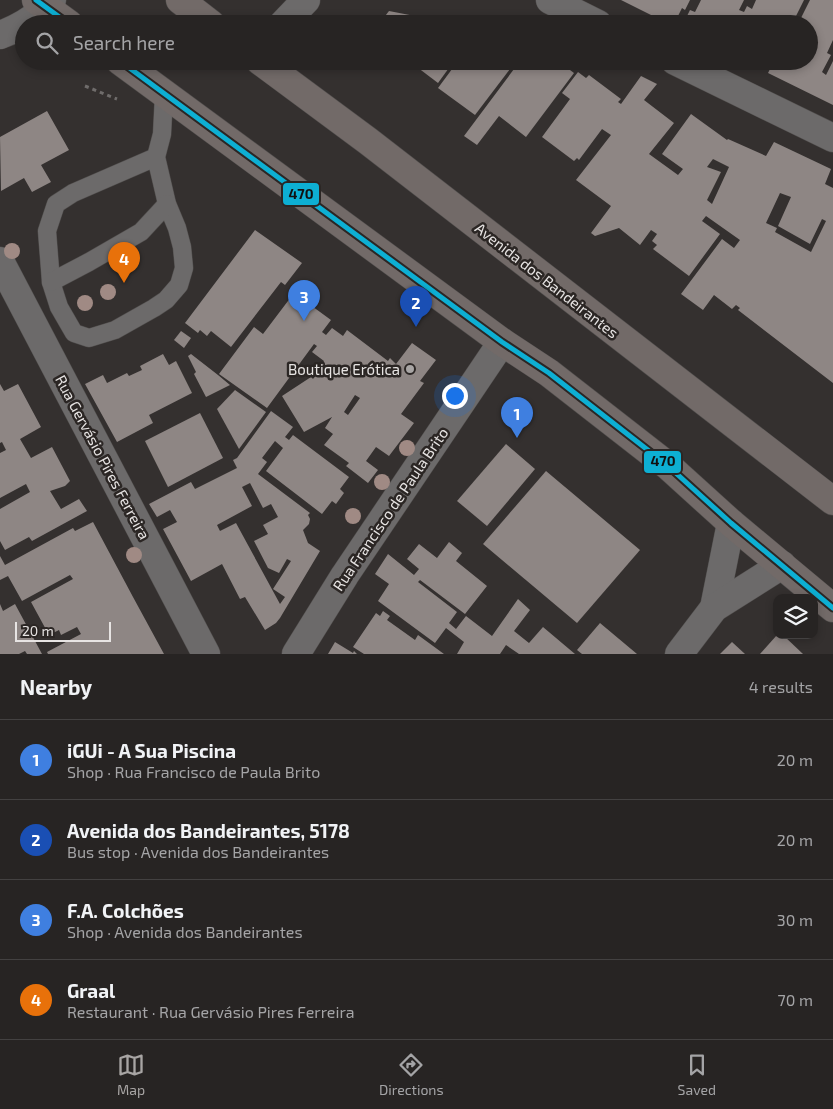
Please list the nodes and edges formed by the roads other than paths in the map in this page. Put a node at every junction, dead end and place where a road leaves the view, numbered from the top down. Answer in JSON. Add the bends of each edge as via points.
{"nodes":[{"id":1,"x":180,"y":0,"type":"edge"},
{"id":2,"x":306,"y":0,"type":"edge"},
{"id":3,"x":550,"y":0,"type":"edge"},
{"id":4,"x":44,"y":2,"type":"edge"},
{"id":5,"x":31,"y":15,"type":"edge"},
{"id":6,"x":59,"y":15,"type":"edge"},
{"id":7,"x":199,"y":15,"type":"edge"},
{"id":8,"x":292,"y":15,"type":"edge"},
{"id":9,"x":580,"y":15,"type":"edge"},
{"id":10,"x":15,"y":30,"type":"edge"},
{"id":11,"x":0,"y":35,"type":"edge"},
{"id":12,"x":132,"y":70,"type":"edge"},
{"id":13,"x":272,"y":70,"type":"edge"},
{"id":14,"x":693,"y":70,"type":"edge"},
{"id":15,"x":164,"y":94,"type":"junction"},
{"id":16,"x":833,"y":138,"type":"edge"},
{"id":17,"x":156,"y":157,"type":"junction"},
{"id":18,"x":167,"y":204,"type":"junction"},
{"id":19,"x":0,"y":261,"type":"edge"},
{"id":20,"x":51,"y":282,"type":"junction"},
{"id":21,"x":502,"y":342,"type":"junction"},
{"id":22,"x":833,"y":501,"type":"edge"},
{"id":23,"x":731,"y":523,"type":"junction"},
{"id":24,"x":782,"y":565,"type":"junction"},
{"id":25,"x":714,"y":608,"type":"junction"},
{"id":26,"x":833,"y":608,"type":"edge"},
{"id":27,"x":206,"y":654,"type":"edge"},
{"id":28,"x":296,"y":654,"type":"edge"},
{"id":29,"x":679,"y":654,"type":"edge"}],
"edges":[{"from":1,"to":7,"type":"highway"},
{"from":2,"to":8,"type":"street"},
{"from":3,"to":9,"type":"street"},
{"from":4,"to":5,"type":"street"},
{"from":4,"to":6,"type":"highway"},
{"from":10,"to":11,"type":"street"},
{"from":12,"to":15,"type":"highway"},
{"from":13,"to":22,"type":"highway","name":"Avenida dos Bandeirantes"},
{"from":14,"to":16,"type":"street"},
{"from":15,"to":17,"type":"lane","via":[[162,134]]},
{"from":15,"to":21,"type":"highway"},
{"from":17,"to":18,"type":"lane"},
{"from":17,"to":20,"type":"lane","via":[[73,192],[56,204],[47,231]]},
{"from":18,"to":20,"type":"lane","via":[[141,232]]},
{"from":18,"to":20,"type":"lane","via":[[177,228],[184,268],[179,285],[166,300],[115,330],[89,338],[74,333],[59,307]]},
{"from":19,"to":27,"type":"street","name":"Rua Gervásio Pires Ferreira"},
{"from":21,"to":23,"type":"highway","via":[[549,373],[667,465]]},
{"from":21,"to":28,"type":"street","name":"Rua Francisco de Paula Brito","via":[[345,575]]},
{"from":23,"to":24,"type":"highway"},
{"from":23,"to":25,"type":"street"},
{"from":24,"to":25,"type":"street"},
{"from":24,"to":26,"type":"highway"},
{"from":25,"to":29,"type":"street"}]}
